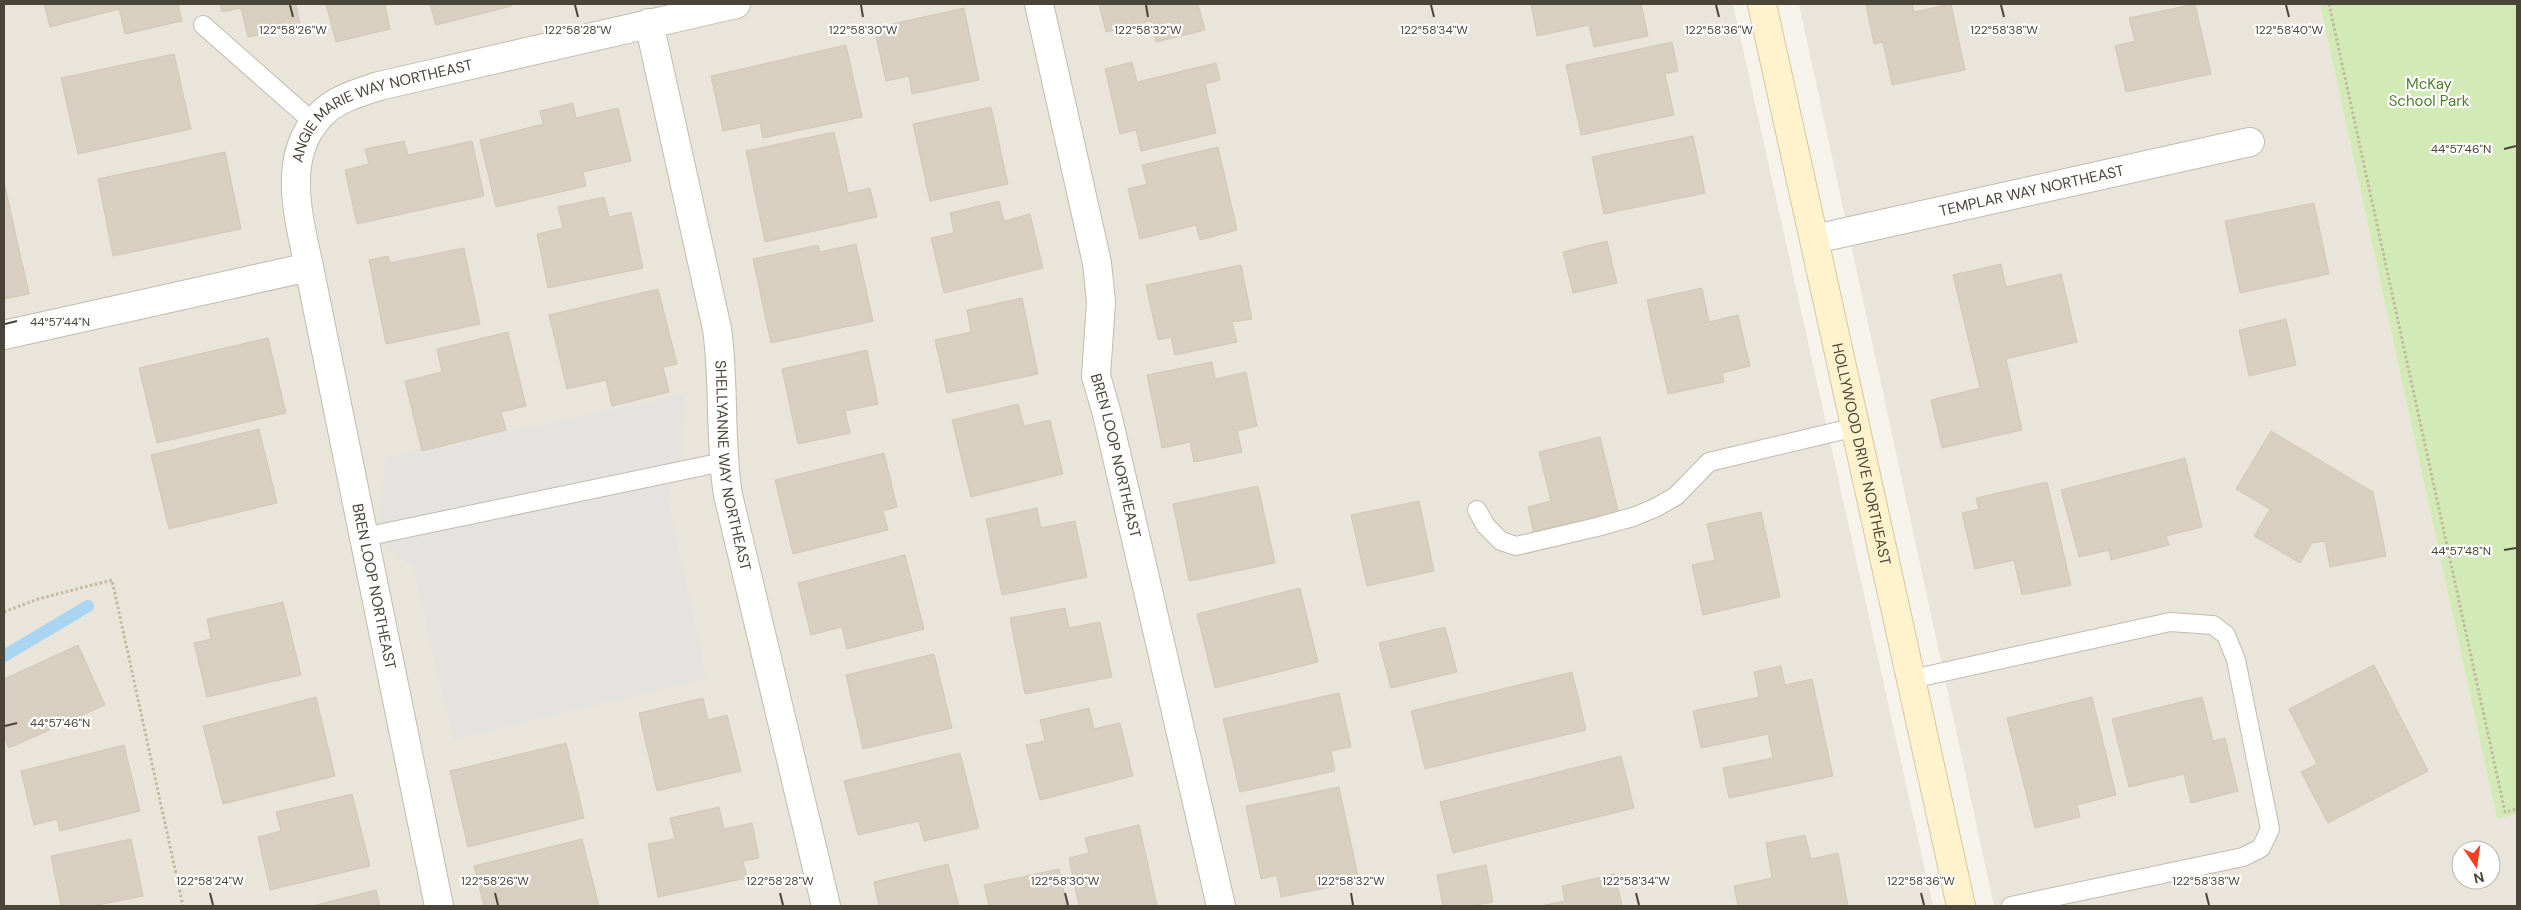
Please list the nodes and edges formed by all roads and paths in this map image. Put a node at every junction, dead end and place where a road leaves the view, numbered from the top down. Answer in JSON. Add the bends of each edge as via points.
{"nodes":[{"id":1,"x":736,"y":4,"type":"edge"},
{"id":2,"x":1039,"y":4,"type":"edge"},
{"id":3,"x":1762,"y":4,"type":"edge"},
{"id":4,"x":2329,"y":4,"type":"edge"},
{"id":5,"x":649,"y":24,"type":"junction"},
{"id":6,"x":203,"y":25,"type":"dead end"},
{"id":7,"x":314,"y":123,"type":"junction"},
{"id":8,"x":2250,"y":142,"type":"dead end"},
{"id":9,"x":1815,"y":239,"type":"junction"},
{"id":10,"x":309,"y":267,"type":"junction"},
{"id":11,"x":4,"y":335,"type":"edge"},
{"id":12,"x":1856,"y":427,"type":"junction"},
{"id":13,"x":723,"y":462,"type":"junction"},
{"id":14,"x":1476,"y":510,"type":"dead end"},
{"id":15,"x":364,"y":537,"type":"junction"},
{"id":16,"x":4,"y":612,"type":"edge"},
{"id":17,"x":1912,"y":679,"type":"junction"},
{"id":18,"x":2517,"y":809,"type":"edge"},
{"id":19,"x":183,"y":906,"type":"edge"},
{"id":20,"x":439,"y":906,"type":"edge"},
{"id":21,"x":826,"y":906,"type":"edge"},
{"id":22,"x":1221,"y":906,"type":"edge"},
{"id":23,"x":1961,"y":906,"type":"edge"},
{"id":24,"x":2010,"y":906,"type":"edge"}],
"edges":[{"from":1,"to":5,"type":"street","name":"ANGIE MARIE WAY NORTHEAST"},
{"from":2,"to":22,"type":"street","name":"BREN LOOP NORTHEAST","via":[[1097,263],[1101,302],[1096,376]]},
{"from":3,"to":9,"type":"street","name":"HOLLYWOOD DRIVE NORTHEAST"},
{"from":4,"to":18,"type":"path","via":[[2505,812]]},
{"from":5,"to":7,"type":"street","name":"ANGIE MARIE WAY NORTHEAST","via":[[379,86],[335,104]]},
{"from":5,"to":13,"type":"street","name":"SHELLYANNE WAY NORTHEAST","via":[[717,329],[723,380]]},
{"from":6,"to":7,"type":"lane"},
{"from":7,"to":10,"type":"street","name":"ANGIE MARIE WAY NORTHEAST","via":[[299,148],[295,174],[300,225]]},
{"from":8,"to":9,"type":"street","name":"TEMPLAR WAY NORTHEAST"},
{"from":9,"to":12,"type":"street","name":"HOLLYWOOD DRIVE NORTHEAST"},
{"from":10,"to":11,"type":"street"},
{"from":10,"to":15,"type":"street","name":"BREN LOOP NORTHEAST"},
{"from":12,"to":14,"type":"lane","via":[[1709,462],[1676,496],[1655,508],[1597,527],[1516,546],[1501,541]]},
{"from":12,"to":17,"type":"street","name":"HOLLYWOOD DRIVE NORTHEAST"},
{"from":13,"to":15,"type":"lane"},
{"from":13,"to":21,"type":"street","name":"SHELLYANNE WAY NORTHEAST","via":[[728,495]]},
{"from":15,"to":20,"type":"street","name":"BREN LOOP NORTHEAST"},
{"from":16,"to":19,"type":"path","via":[[38,599],[112,580]]},
{"from":17,"to":23,"type":"street","name":"HOLLYWOOD DRIVE NORTHEAST"},
{"from":17,"to":24,"type":"lane","via":[[2170,622],[2213,625],[2226,635],[2236,660],[2270,829],[2261,848],[2243,857]]}]}
